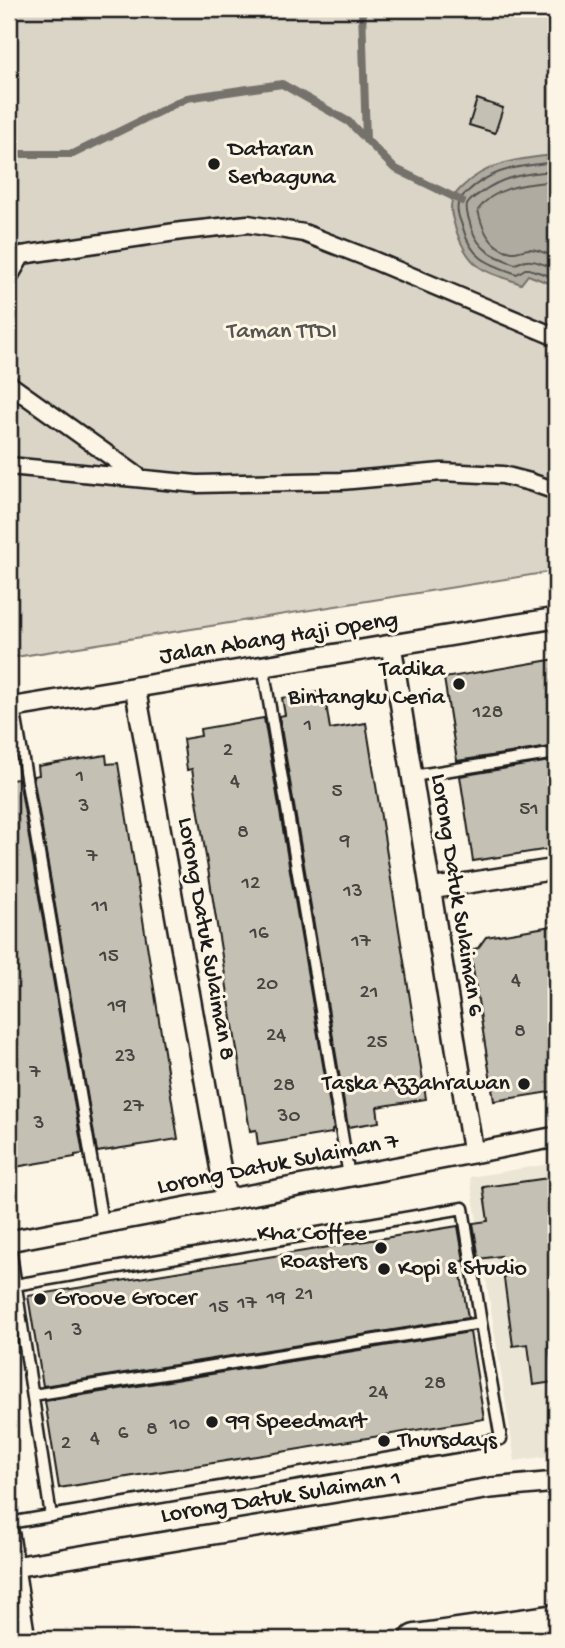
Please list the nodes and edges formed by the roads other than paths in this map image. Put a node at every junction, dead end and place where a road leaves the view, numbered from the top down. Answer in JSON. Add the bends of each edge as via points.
{"nodes":[{"id":1,"x":16,"y":258,"type":"edge"},
{"id":2,"x":9,"y":277,"type":"edge"},
{"id":3,"x":556,"y":337,"type":"edge"},
{"id":4,"x":9,"y":384,"type":"edge"},
{"id":5,"x":9,"y":466,"type":"edge"},
{"id":6,"x":140,"y":478,"type":"junction"},
{"id":7,"x":556,"y":491,"type":"edge"},
{"id":8,"x":556,"y":618,"type":"edge"},
{"id":9,"x":391,"y":645,"type":"junction"},
{"id":10,"x":263,"y":666,"type":"junction"},
{"id":11,"x":135,"y":687,"type":"junction"},
{"id":12,"x":11,"y":707,"type":"edge"},
{"id":13,"x":556,"y":753,"type":"edge"},
{"id":14,"x":412,"y":776,"type":"junction"},
{"id":15,"x":554,"y":869,"type":"edge"},
{"id":16,"x":430,"y":889,"type":"junction"},
{"id":17,"x":556,"y":890,"type":"edge"},
{"id":18,"x":556,"y":1137,"type":"edge"},
{"id":19,"x":473,"y":1153,"type":"junction"},
{"id":20,"x":349,"y":1177,"type":"junction"},
{"id":21,"x":226,"y":1199,"type":"junction"},
{"id":22,"x":102,"y":1223,"type":"junction"},
{"id":23,"x":9,"y":1241,"type":"edge"},
{"id":24,"x":12,"y":1285,"type":"edge"},
{"id":25,"x":481,"y":1323,"type":"junction"},
{"id":26,"x":33,"y":1395,"type":"junction"},
{"id":27,"x":556,"y":1482,"type":"edge"},
{"id":28,"x":51,"y":1516,"type":"junction"},
{"id":29,"x":9,"y":1523,"type":"edge"},
{"id":30,"x":9,"y":1535,"type":"edge"},
{"id":31,"x":14,"y":1567,"type":"junction"},
{"id":32,"x":556,"y":1619,"type":"edge"},
{"id":33,"x":25,"y":1639,"type":"edge"},
{"id":34,"x":415,"y":1639,"type":"edge"}],
"edges":[{"from":1,"to":2,"type":"street"},
{"from":1,"to":3,"type":"street","via":[[248,224],[304,233]]},
{"from":4,"to":6,"type":"street"},
{"from":5,"to":6,"type":"street"},
{"from":6,"to":7,"type":"street","via":[[197,484],[341,481],[442,472],[503,475]]},
{"from":8,"to":9,"type":"street","name":"Jalan Abang Haji Openg"},
{"from":9,"to":10,"type":"street","name":"Jalan Abang Haji Openg"},
{"from":9,"to":14,"type":"street","name":"Lorong Datuk Sulaiman 6"},
{"from":10,"to":11,"type":"street","name":"Jalan Abang Haji Openg"},
{"from":10,"to":20,"type":"lane"},
{"from":11,"to":12,"type":"street","name":"Jalan Abang Haji Openg"},
{"from":11,"to":21,"type":"street","name":"Lorong Datuk Sulaiman 8"},
{"from":12,"to":22,"type":"lane"},
{"from":13,"to":14,"type":"lane"},
{"from":14,"to":16,"type":"street","name":"Lorong Datuk Sulaiman 6"},
{"from":15,"to":16,"type":"street"},
{"from":15,"to":17,"type":"lane"},
{"from":16,"to":19,"type":"street","name":"Lorong Datuk Sulaiman 6"},
{"from":18,"to":19,"type":"street","name":"Lorong Datuk Sulaiman 7"},
{"from":19,"to":20,"type":"street","name":"Lorong Datuk Sulaiman 7"},
{"from":20,"to":21,"type":"street","name":"Lorong Datuk Sulaiman 7"},
{"from":21,"to":22,"type":"street","name":"Lorong Datuk Sulaiman 7"},
{"from":22,"to":23,"type":"street","name":"Lorong Datuk Sulaiman 7"},
{"from":23,"to":24,"type":"lane"},
{"from":24,"to":25,"type":"lane","via":[[463,1208]]},
{"from":24,"to":26,"type":"lane"},
{"from":25,"to":26,"type":"lane"},
{"from":25,"to":28,"type":"lane","name":"Lorong Datuk Sulaiman 1","via":[[501,1439]]},
{"from":26,"to":28,"type":"lane"},
{"from":27,"to":31,"type":"street","name":"Lorong Datuk Sulaiman 1","via":[[477,1490]]},
{"from":28,"to":29,"type":"lane","name":"Lorong Datuk Sulaiman 1"},
{"from":30,"to":31,"type":"street"},
{"from":31,"to":33,"type":"street"},
{"from":32,"to":34,"type":"main road"}]}
